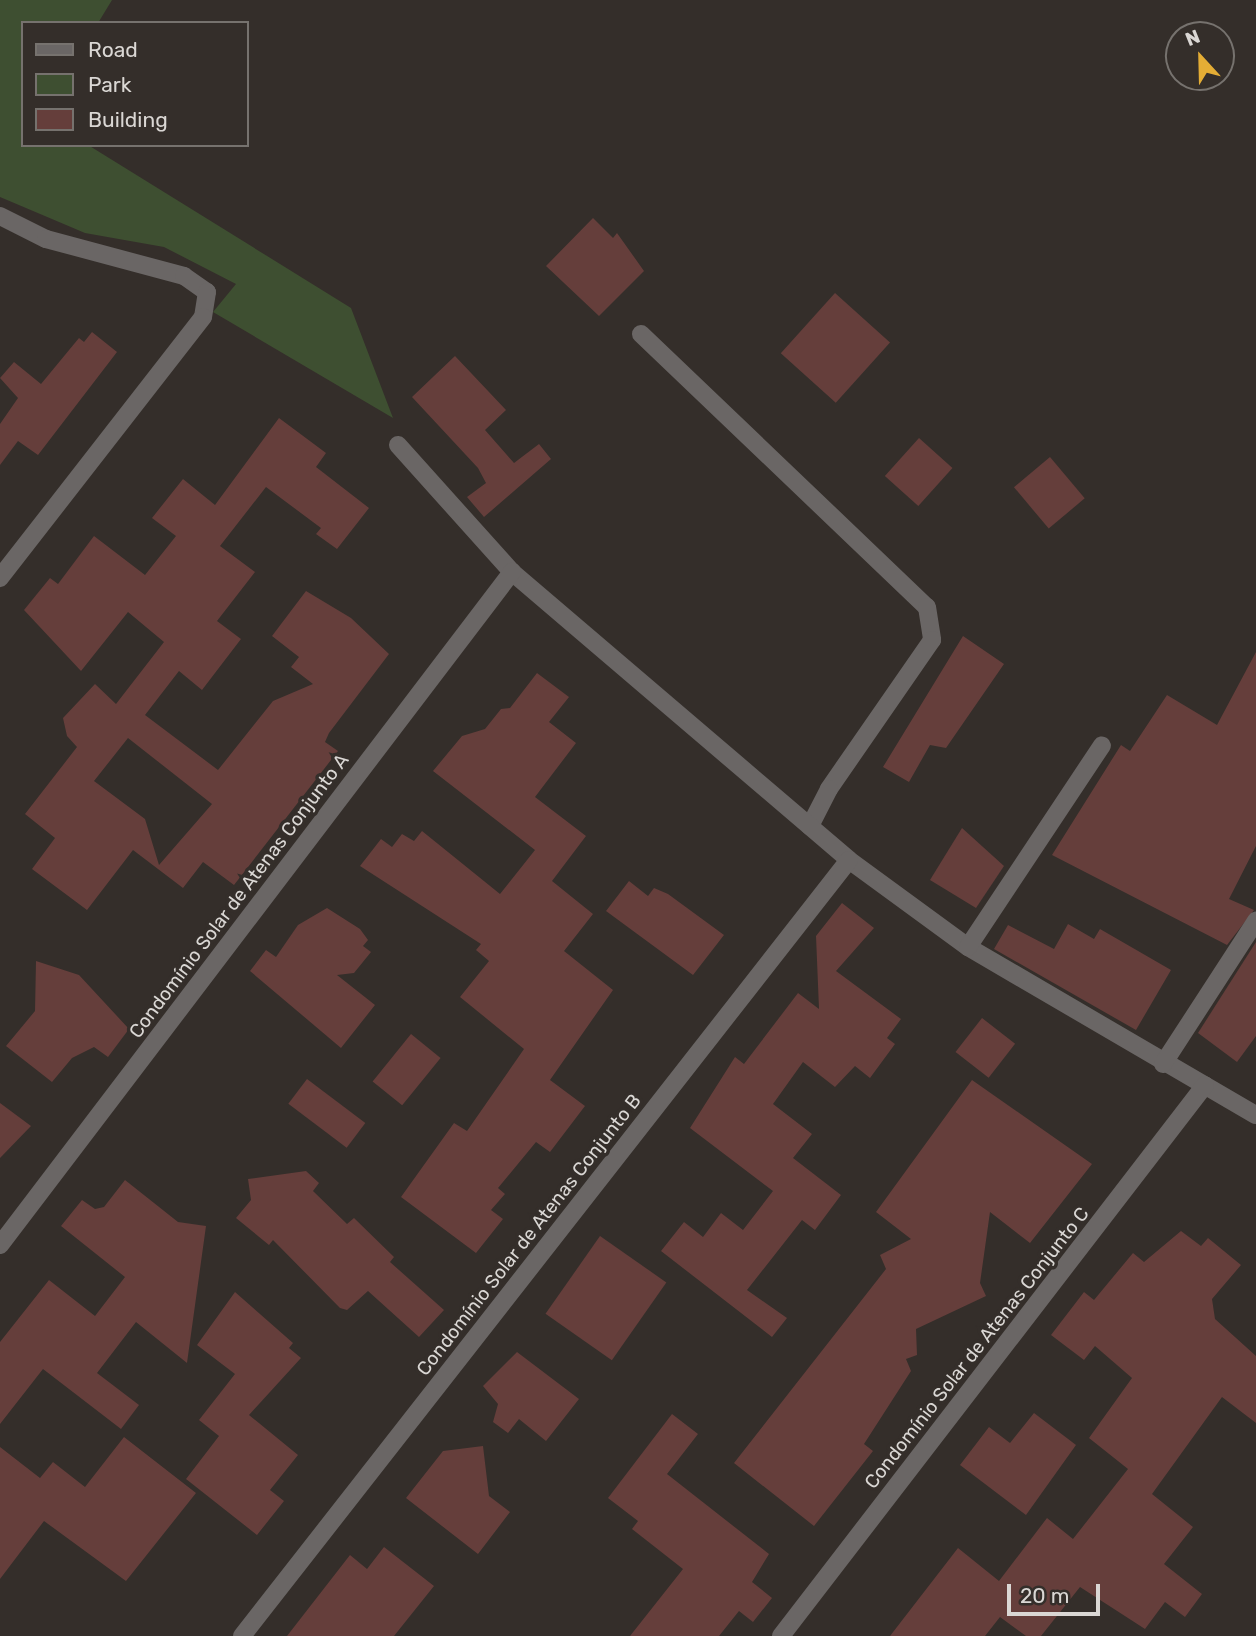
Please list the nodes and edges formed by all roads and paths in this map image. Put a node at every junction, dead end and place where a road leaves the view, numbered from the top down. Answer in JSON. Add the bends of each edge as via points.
{"nodes":[{"id":1,"x":0,"y":216,"type":"edge"},
{"id":2,"x":641,"y":334,"type":"dead end"},
{"id":3,"x":398,"y":445,"type":"dead end"},
{"id":4,"x":512,"y":572,"type":"junction"},
{"id":5,"x":0,"y":579,"type":"edge"},
{"id":6,"x":1102,"y":746,"type":"dead end"},
{"id":7,"x":810,"y":826,"type":"junction"},
{"id":8,"x":849,"y":860,"type":"junction"},
{"id":9,"x":1256,"y":921,"type":"edge"},
{"id":10,"x":968,"y":947,"type":"junction"},
{"id":11,"x":1163,"y":1064,"type":"junction"},
{"id":12,"x":1205,"y":1085,"type":"junction"},
{"id":13,"x":1256,"y":1115,"type":"edge"},
{"id":14,"x":0,"y":1245,"type":"edge"},
{"id":15,"x":242,"y":1636,"type":"edge"},
{"id":16,"x":781,"y":1636,"type":"edge"}],
"edges":[{"from":1,"to":5,"type":"street","via":[[46,239],[184,276],[206,292],[203,317]]},
{"from":2,"to":7,"type":"street","via":[[927,607],[932,640]]},
{"from":3,"to":4,"type":"street"},
{"from":4,"to":7,"type":"street"},
{"from":4,"to":14,"type":"street","name":"Condomínio Solar de Atenas Conjunto A"},
{"from":6,"to":10,"type":"street"},
{"from":7,"to":8,"type":"street"},
{"from":8,"to":10,"type":"street"},
{"from":8,"to":15,"type":"street","name":"Condomínio Solar de Atenas Conjunto B"},
{"from":9,"to":11,"type":"street"},
{"from":10,"to":11,"type":"street"},
{"from":11,"to":12,"type":"street"},
{"from":12,"to":13,"type":"street"},
{"from":12,"to":16,"type":"street","name":"Condomínio Solar de Atenas Conjunto C"}]}
